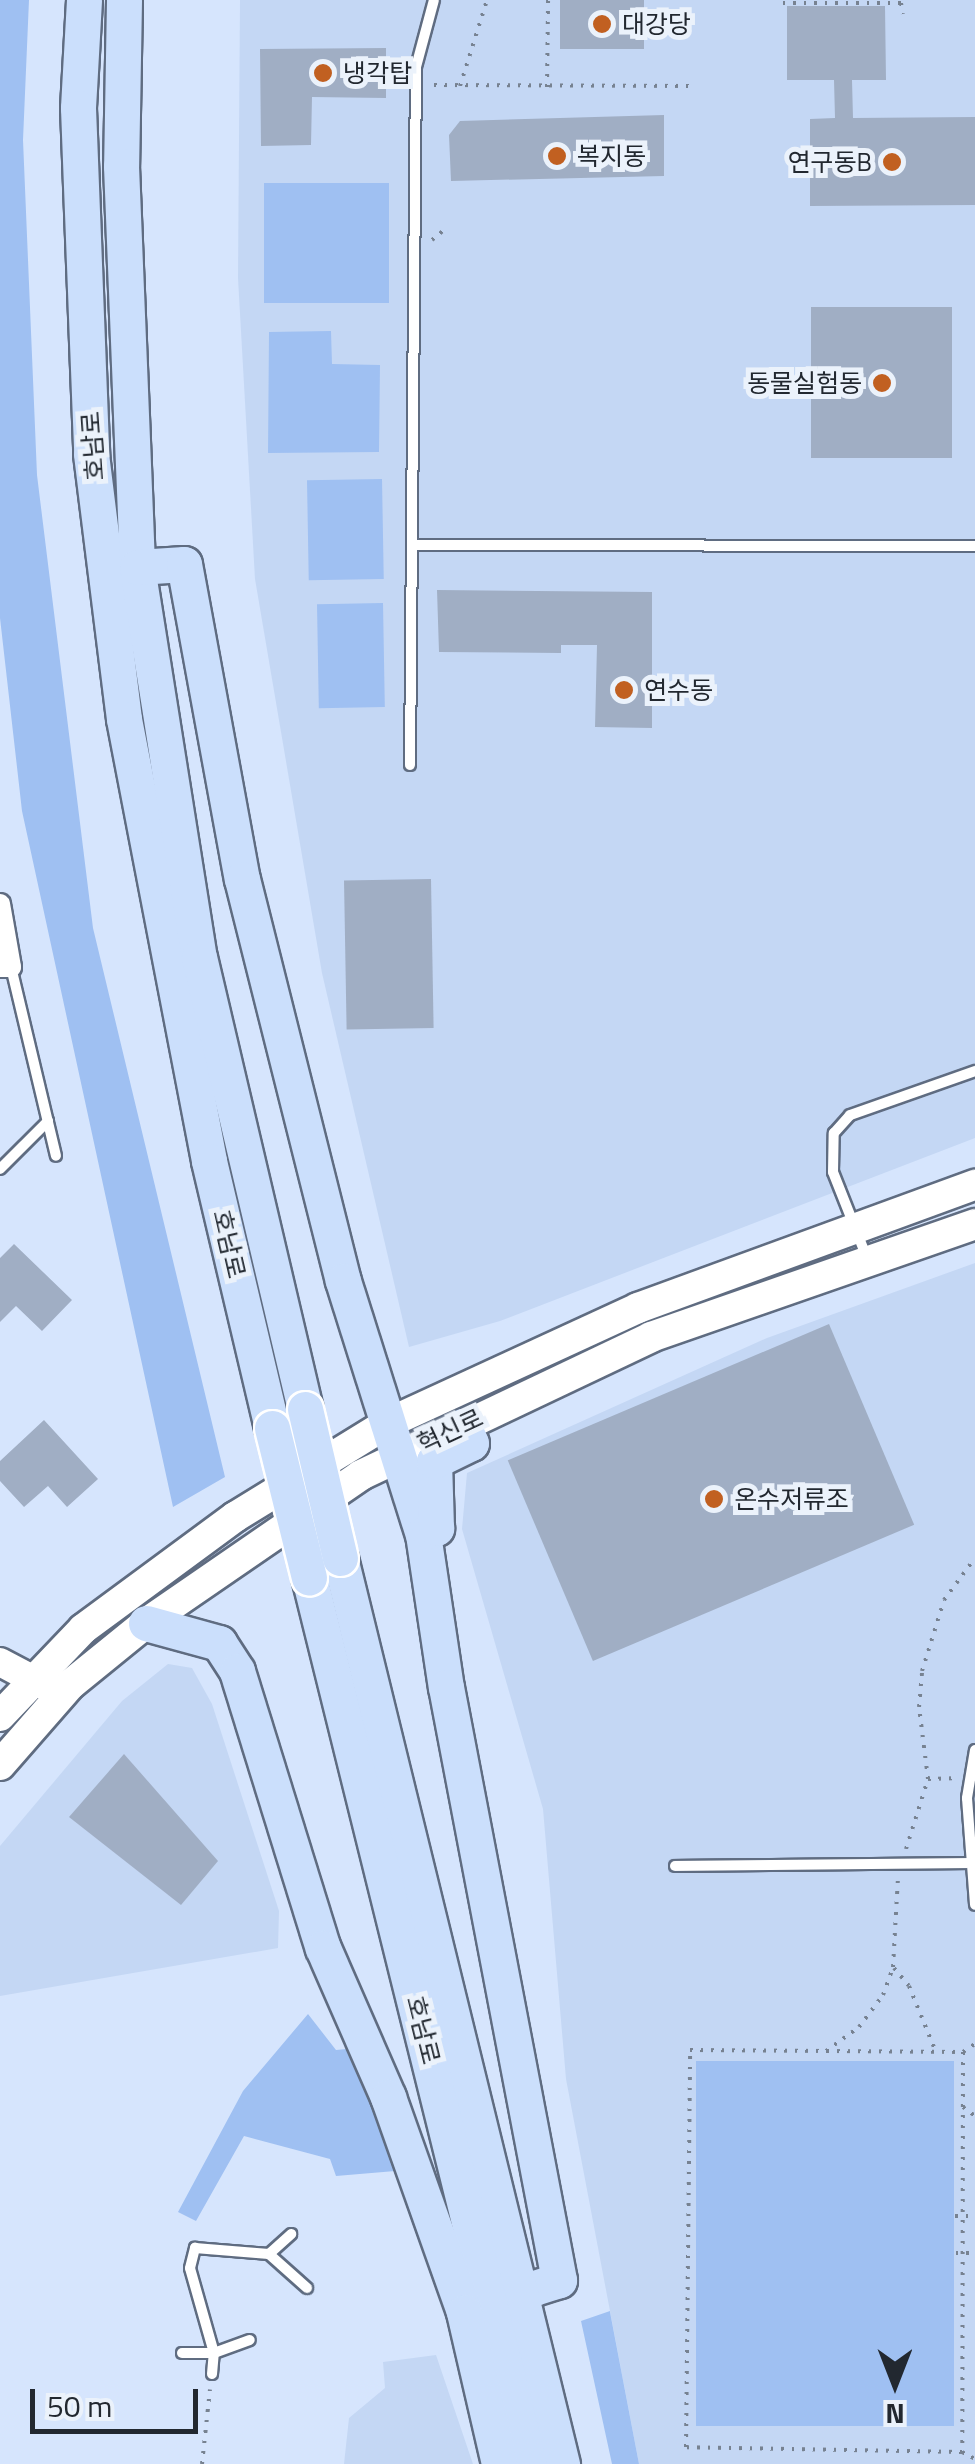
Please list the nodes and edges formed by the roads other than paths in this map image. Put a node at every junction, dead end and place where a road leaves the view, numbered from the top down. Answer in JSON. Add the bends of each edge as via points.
{"nodes":[{"id":1,"x":84,"y":0,"type":"edge"},
{"id":2,"x":124,"y":0,"type":"edge"},
{"id":3,"x":434,"y":0,"type":"edge"},
{"id":4,"x":413,"y":544,"type":"junction"},
{"id":5,"x":975,"y":546,"type":"edge"},
{"id":6,"x":138,"y":568,"type":"junction"},
{"id":7,"x":410,"y":766,"type":"dead end"},
{"id":8,"x":0,"y":904,"type":"edge"},
{"id":9,"x":5,"y":967,"type":"edge"},
{"id":10,"x":975,"y":1071,"type":"edge"},
{"id":11,"x":48,"y":1122,"type":"junction"},
{"id":12,"x":56,"y":1156,"type":"dead end"},
{"id":13,"x":0,"y":1169,"type":"edge"},
{"id":14,"x":975,"y":1184,"type":"edge"},
{"id":15,"x":975,"y":1224,"type":"edge"},
{"id":16,"x":856,"y":1227,"type":"junction"},
{"id":17,"x":868,"y":1261,"type":"junction"},
{"id":18,"x":463,"y":1426,"type":"junction"},
{"id":19,"x":394,"y":1439,"type":"junction"},
{"id":20,"x":423,"y":1534,"type":"junction"},
{"id":21,"x":146,"y":1624,"type":"junction"},
{"id":22,"x":64,"y":1648,"type":"junction"},
{"id":23,"x":0,"y":1659,"type":"edge"},
{"id":24,"x":12,"y":1696,"type":"edge"},
{"id":25,"x":52,"y":1704,"type":"junction"},
{"id":26,"x":975,"y":1750,"type":"edge"},
{"id":27,"x":0,"y":1764,"type":"edge"},
{"id":28,"x":967,"y":1864,"type":"junction"},
{"id":29,"x":675,"y":1866,"type":"dead end"},
{"id":30,"x":975,"y":1905,"type":"edge"},
{"id":31,"x":291,"y":2234,"type":"dead end"},
{"id":32,"x":270,"y":2254,"type":"junction"},
{"id":33,"x":307,"y":2288,"type":"dead end"},
{"id":34,"x":523,"y":2292,"type":"junction"},
{"id":35,"x":250,"y":2340,"type":"dead end"},
{"id":36,"x":182,"y":2353,"type":"dead end"},
{"id":37,"x":214,"y":2354,"type":"junction"},
{"id":38,"x":212,"y":2374,"type":"road end"},
{"id":39,"x":499,"y":2464,"type":"edge"},
{"id":40,"x":528,"y":2464,"type":"edge"},
{"id":41,"x":562,"y":2464,"type":"edge"}],
"edges":[{"from":1,"to":40,"type":"highway","name":"호남로","bridge":true,"via":[[78,108],[92,454],[124,720],[209,1161]]},
{"from":2,"to":6,"type":"highway","name":"호남로","via":[[121,166]]},
{"from":3,"to":4,"type":"lane","via":[[416,66]]},
{"from":4,"to":5,"type":"lane"},
{"from":4,"to":7,"type":"lane"},
{"from":6,"to":19,"type":"highway","via":[[184,564],[242,879],[343,1280]]},
{"from":6,"to":34,"type":"highway","name":"호남로","bridge":true,"via":[[199,957]]},
{"from":8,"to":9,"type":"street"},
{"from":9,"to":11,"type":"lane"},
{"from":10,"to":16,"type":"lane","via":[[850,1116],[834,1134],[833,1172]]},
{"from":11,"to":12,"type":"lane"},
{"from":11,"to":13,"type":"lane"},
{"from":14,"to":16,"type":"main road","name":"혁신로"},
{"from":15,"to":17,"type":"main road","name":"혁신로"},
{"from":16,"to":17,"type":"lane"},
{"from":16,"to":19,"type":"main road","name":"혁신로","via":[[638,1308]]},
{"from":17,"to":18,"type":"main road","name":"혁신로","via":[[651,1337]]},
{"from":18,"to":19,"type":"main road","name":"혁신로"},
{"from":18,"to":20,"type":"highway","via":[[471,1443],[434,1461],[436,1528]]},
{"from":19,"to":20,"type":"highway"},
{"from":19,"to":21,"type":"main road","name":"혁신로"},
{"from":19,"to":22,"type":"main road","name":"혁신로","via":[[235,1517]]},
{"from":20,"to":34,"type":"highway","via":[[559,2280]]},
{"from":21,"to":25,"type":"main road","name":"혁신로"},
{"from":21,"to":39,"type":"highway","via":[[219,1643],[236,1671],[324,1948],[388,2097],[464,2312]]},
{"from":22,"to":23,"type":"street"},
{"from":22,"to":24,"type":"main road","name":"혁신로"},
{"from":23,"to":24,"type":"street"},
{"from":24,"to":25,"type":"street"},
{"from":25,"to":27,"type":"main road","name":"혁신로"},
{"from":26,"to":28,"type":"lane"},
{"from":28,"to":29,"type":"lane"},
{"from":28,"to":30,"type":"lane"},
{"from":31,"to":32,"type":"lane"},
{"from":32,"to":33,"type":"lane"},
{"from":32,"to":37,"type":"lane","via":[[195,2248],[190,2268]]},
{"from":34,"to":41,"type":"highway","name":"호남로"},
{"from":35,"to":37,"type":"lane"},
{"from":36,"to":37,"type":"lane"},
{"from":37,"to":38,"type":"lane"}]}
